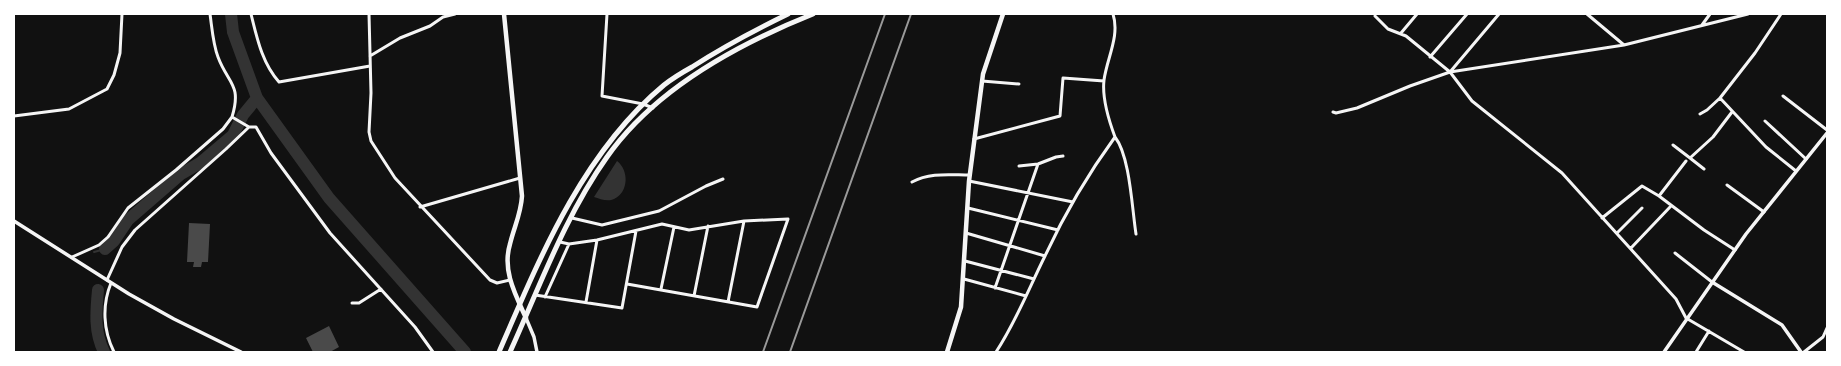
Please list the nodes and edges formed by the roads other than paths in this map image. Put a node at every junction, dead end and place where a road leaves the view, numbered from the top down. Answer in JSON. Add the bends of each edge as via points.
{"nodes":[{"id":1,"x":122,"y":14,"type":"edge"},
{"id":2,"x":210,"y":14,"type":"edge"},
{"id":3,"x":251,"y":14,"type":"edge"},
{"id":4,"x":368,"y":14,"type":"edge"},
{"id":5,"x":455,"y":14,"type":"edge"},
{"id":6,"x":504,"y":14,"type":"edge"},
{"id":7,"x":607,"y":14,"type":"edge"},
{"id":8,"x":788,"y":14,"type":"edge"},
{"id":9,"x":813,"y":14,"type":"edge"},
{"id":10,"x":1003,"y":14,"type":"edge"},
{"id":11,"x":1113,"y":14,"type":"edge"},
{"id":12,"x":1417,"y":14,"type":"edge"},
{"id":13,"x":1467,"y":14,"type":"edge"},
{"id":14,"x":1499,"y":14,"type":"edge"},
{"id":15,"x":1587,"y":14,"type":"edge"},
{"id":16,"x":1710,"y":14,"type":"edge"},
{"id":17,"x":1748,"y":14,"type":"edge"},
{"id":18,"x":1780,"y":14,"type":"edge"},
{"id":19,"x":1375,"y":16,"type":"dead end"},
{"id":20,"x":1702,"y":26,"type":"junction"},
{"id":21,"x":1401,"y":33,"type":"junction"},
{"id":22,"x":1624,"y":45,"type":"junction"},
{"id":23,"x":370,"y":56,"type":"junction"},
{"id":24,"x":1430,"y":57,"type":"junction"},
{"id":25,"x":370,"y":66,"type":"junction"},
{"id":26,"x":1450,"y":72,"type":"junction"},
{"id":27,"x":982,"y":81,"type":"junction"},
{"id":28,"x":1104,"y":81,"type":"junction"},
{"id":29,"x":1019,"y":84,"type":"dead end"},
{"id":30,"x":1783,"y":96,"type":"dead end"},
{"id":31,"x":1720,"y":98,"type":"junction"},
{"id":32,"x":643,"y":104,"type":"junction"},
{"id":33,"x":653,"y":108,"type":"junction"},
{"id":34,"x":1333,"y":112,"type":"dead end"},
{"id":35,"x":1732,"y":112,"type":"junction"},
{"id":36,"x":1700,"y":114,"type":"dead end"},
{"id":37,"x":14,"y":116,"type":"edge"},
{"id":38,"x":233,"y":118,"type":"junction"},
{"id":39,"x":1765,"y":121,"type":"dead end"},
{"id":40,"x":248,"y":126,"type":"junction"},
{"id":41,"x":1827,"y":132,"type":"edge"},
{"id":42,"x":1115,"y":137,"type":"junction"},
{"id":43,"x":974,"y":138,"type":"junction"},
{"id":44,"x":1673,"y":145,"type":"dead end"},
{"id":45,"x":1063,"y":156,"type":"dead end"},
{"id":46,"x":1690,"y":158,"type":"junction"},
{"id":47,"x":1806,"y":159,"type":"junction"},
{"id":48,"x":1686,"y":161,"type":"dead end"},
{"id":49,"x":1038,"y":164,"type":"junction"},
{"id":50,"x":1019,"y":166,"type":"dead end"},
{"id":51,"x":1704,"y":169,"type":"dead end"},
{"id":52,"x":1796,"y":172,"type":"junction"},
{"id":53,"x":970,"y":175,"type":"junction"},
{"id":54,"x":521,"y":178,"type":"junction"},
{"id":55,"x":723,"y":179,"type":"dead end"},
{"id":56,"x":969,"y":181,"type":"junction"},
{"id":57,"x":912,"y":182,"type":"dead end"},
{"id":58,"x":1727,"y":185,"type":"dead end"},
{"id":59,"x":1028,"y":193,"type":"junction"},
{"id":60,"x":1660,"y":196,"type":"junction"},
{"id":61,"x":1073,"y":202,"type":"junction"},
{"id":62,"x":1671,"y":206,"type":"junction"},
{"id":63,"x":420,"y":207,"type":"junction"},
{"id":64,"x":968,"y":208,"type":"junction"},
{"id":65,"x":1642,"y":208,"type":"dead end"},
{"id":66,"x":1764,"y":212,"type":"junction"},
{"id":67,"x":572,"y":218,"type":"junction"},
{"id":68,"x":1602,"y":218,"type":"junction"},
{"id":69,"x":14,"y":221,"type":"edge"},
{"id":70,"x":744,"y":221,"type":"junction"},
{"id":71,"x":1019,"y":221,"type":"junction"},
{"id":72,"x":708,"y":226,"type":"junction"},
{"id":73,"x":674,"y":227,"type":"junction"},
{"id":74,"x":636,"y":230,"type":"junction"},
{"id":75,"x":1058,"y":230,"type":"junction"},
{"id":76,"x":966,"y":233,"type":"junction"},
{"id":77,"x":1136,"y":234,"type":"dead end"},
{"id":78,"x":1617,"y":234,"type":"junction"},
{"id":79,"x":597,"y":240,"type":"junction"},
{"id":80,"x":560,"y":242,"type":"junction"},
{"id":81,"x":569,"y":244,"type":"junction"},
{"id":82,"x":1010,"y":246,"type":"junction"},
{"id":83,"x":1631,"y":248,"type":"junction"},
{"id":84,"x":1735,"y":250,"type":"junction"},
{"id":85,"x":1675,"y":253,"type":"dead end"},
{"id":86,"x":1045,"y":256,"type":"junction"},
{"id":87,"x":72,"y":257,"type":"junction"},
{"id":88,"x":965,"y":261,"type":"junction"},
{"id":89,"x":1001,"y":270,"type":"junction"},
{"id":90,"x":964,"y":279,"type":"junction"},
{"id":91,"x":1034,"y":279,"type":"junction"},
{"id":92,"x":107,"y":280,"type":"junction"},
{"id":93,"x":510,"y":280,"type":"junction"},
{"id":94,"x":1712,"y":282,"type":"junction"},
{"id":95,"x":111,"y":283,"type":"junction"},
{"id":96,"x":627,"y":284,"type":"junction"},
{"id":97,"x":995,"y":288,"type":"junction"},
{"id":98,"x":381,"y":289,"type":"junction"},
{"id":99,"x":661,"y":289,"type":"junction"},
{"id":100,"x":535,"y":295,"type":"junction"},
{"id":101,"x":694,"y":296,"type":"junction"},
{"id":102,"x":1026,"y":296,"type":"junction"},
{"id":103,"x":546,"y":297,"type":"junction"},
{"id":104,"x":586,"y":302,"type":"junction"},
{"id":105,"x":728,"y":302,"type":"junction"},
{"id":106,"x":352,"y":303,"type":"dead end"},
{"id":107,"x":520,"y":304,"type":"junction"},
{"id":108,"x":526,"y":318,"type":"junction"},
{"id":109,"x":1686,"y":318,"type":"junction"},
{"id":110,"x":1827,"y":328,"type":"edge"},
{"id":111,"x":1709,"y":332,"type":"junction"},
{"id":112,"x":114,"y":352,"type":"edge"},
{"id":113,"x":241,"y":352,"type":"edge"},
{"id":114,"x":433,"y":352,"type":"edge"},
{"id":115,"x":499,"y":352,"type":"edge"},
{"id":116,"x":510,"y":352,"type":"edge"},
{"id":117,"x":537,"y":352,"type":"edge"},
{"id":118,"x":946,"y":352,"type":"edge"},
{"id":119,"x":996,"y":352,"type":"edge"},
{"id":120,"x":1664,"y":352,"type":"edge"},
{"id":121,"x":1696,"y":352,"type":"edge"},
{"id":122,"x":1744,"y":352,"type":"edge"},
{"id":123,"x":1801,"y":352,"type":"edge"},
{"id":124,"x":1804,"y":352,"type":"edge"}],
"edges":[{"from":1,"to":37,"type":"street","via":[[120,53],[114,75],[106,89],[69,108]]},
{"from":2,"to":38,"type":"street","via":[[218,56],[236,91]]},
{"from":3,"to":25,"type":"street","via":[[258,44],[270,72],[279,82]]},
{"from":4,"to":23,"type":"street"},
{"from":5,"to":23,"type":"street","via":[[443,17],[430,26],[400,38]]},
{"from":6,"to":54,"type":"main road"},
{"from":7,"to":32,"type":"street","via":[[602,96]]},
{"from":8,"to":32,"type":"highway","via":[[711,55],[665,84]]},
{"from":9,"to":33,"type":"highway","via":[[792,22],[721,59],[675,88]]},
{"from":10,"to":27,"type":"main road"},
{"from":11,"to":28,"type":"street","via":[[1116,30]]},
{"from":12,"to":21,"type":"street"},
{"from":13,"to":24,"type":"street"},
{"from":14,"to":26,"type":"street"},
{"from":15,"to":22,"type":"street"},
{"from":16,"to":20,"type":"street"},
{"from":17,"to":20,"type":"street"},
{"from":18,"to":31,"type":"street","via":[[1755,53]]},
{"from":19,"to":21,"type":"street","via":[[1388,29]]},
{"from":20,"to":22,"type":"street"},
{"from":21,"to":24,"type":"street"},
{"from":22,"to":26,"type":"street"},
{"from":23,"to":25,"type":"street"},
{"from":24,"to":26,"type":"street"},
{"from":25,"to":63,"type":"street","via":[[371,141],[395,178]]},
{"from":26,"to":34,"type":"street","via":[[1357,108],[1336,114]]},
{"from":26,"to":68,"type":"street","via":[[1472,101],[1562,173]]},
{"from":27,"to":29,"type":"street"},
{"from":27,"to":43,"type":"main road"},
{"from":28,"to":42,"type":"street"},
{"from":28,"to":43,"type":"street","via":[[1063,78],[1060,116]]},
{"from":30,"to":41,"type":"street"},
{"from":31,"to":35,"type":"street"},
{"from":31,"to":36,"type":"street"},
{"from":32,"to":33,"type":"street"},
{"from":32,"to":107,"type":"highway","via":[[614,135],[591,166],[568,206]]},
{"from":33,"to":67,"type":"highway","via":[[608,156]]},
{"from":35,"to":46,"type":"street","via":[[1713,137]]},
{"from":35,"to":52,"type":"street","via":[[1766,147]]},
{"from":38,"to":40,"type":"street"},
{"from":38,"to":87,"type":"street","via":[[176,170],[128,208],[108,237],[99,245]]},
{"from":39,"to":47,"type":"street"},
{"from":40,"to":92,"type":"street","via":[[135,230],[122,247]]},
{"from":40,"to":98,"type":"street","via":[[256,127],[271,153],[330,233]]},
{"from":41,"to":47,"type":"street"},
{"from":42,"to":61,"type":"street"},
{"from":42,"to":77,"type":"street","via":[[1125,157]]},
{"from":43,"to":53,"type":"main road"},
{"from":44,"to":46,"type":"street"},
{"from":45,"to":49,"type":"street"},
{"from":46,"to":51,"type":"street"},
{"from":47,"to":52,"type":"street"},
{"from":48,"to":60,"type":"street"},
{"from":49,"to":50,"type":"street"},
{"from":49,"to":59,"type":"street"},
{"from":52,"to":66,"type":"street"},
{"from":53,"to":56,"type":"main road"},
{"from":53,"to":57,"type":"street","via":[[931,175]]},
{"from":54,"to":63,"type":"street"},
{"from":54,"to":93,"type":"main road","via":[[521,210],[507,254]]},
{"from":55,"to":67,"type":"street","via":[[659,211],[602,225]]},
{"from":56,"to":59,"type":"street"},
{"from":56,"to":64,"type":"main road"},
{"from":58,"to":66,"type":"street"},
{"from":59,"to":61,"type":"street"},
{"from":59,"to":71,"type":"street"},
{"from":60,"to":62,"type":"street"},
{"from":60,"to":68,"type":"street","via":[[1642,186]]},
{"from":61,"to":75,"type":"street"},
{"from":62,"to":83,"type":"street"},
{"from":62,"to":84,"type":"street"},
{"from":63,"to":93,"type":"street","via":[[490,280],[497,283]]},
{"from":64,"to":71,"type":"street"},
{"from":64,"to":76,"type":"main road"},
{"from":65,"to":78,"type":"street"},
{"from":66,"to":84,"type":"street"},
{"from":67,"to":80,"type":"highway"},
{"from":68,"to":78,"type":"street"},
{"from":69,"to":87,"type":"street"},
{"from":70,"to":72,"type":"street"},
{"from":70,"to":105,"type":"street"},
{"from":70,"to":105,"type":"street","via":[[788,219],[757,307]]},
{"from":71,"to":75,"type":"street"},
{"from":71,"to":82,"type":"street"},
{"from":72,"to":73,"type":"street","via":[[689,230]]},
{"from":72,"to":101,"type":"street"},
{"from":73,"to":74,"type":"street","via":[[662,224]]},
{"from":73,"to":99,"type":"street"},
{"from":74,"to":79,"type":"street"},
{"from":74,"to":96,"type":"street"},
{"from":75,"to":86,"type":"street"},
{"from":76,"to":82,"type":"street"},
{"from":76,"to":88,"type":"main road"},
{"from":78,"to":83,"type":"street"},
{"from":79,"to":81,"type":"street"},
{"from":79,"to":104,"type":"street"},
{"from":80,"to":81,"type":"street"},
{"from":80,"to":100,"type":"highway"},
{"from":81,"to":103,"type":"street"},
{"from":82,"to":86,"type":"street"},
{"from":82,"to":89,"type":"street"},
{"from":83,"to":109,"type":"street","via":[[1676,299]]},
{"from":84,"to":94,"type":"street"},
{"from":85,"to":94,"type":"street"},
{"from":86,"to":91,"type":"street"},
{"from":87,"to":92,"type":"street"},
{"from":88,"to":89,"type":"street"},
{"from":88,"to":90,"type":"main road"},
{"from":89,"to":91,"type":"street"},
{"from":89,"to":97,"type":"street"},
{"from":90,"to":97,"type":"street"},
{"from":90,"to":118,"type":"main road","via":[[961,308]]},
{"from":91,"to":102,"type":"street"},
{"from":92,"to":95,"type":"street"},
{"from":93,"to":107,"type":"main road"},
{"from":94,"to":109,"type":"street"},
{"from":94,"to":123,"type":"street","via":[[1782,325]]},
{"from":95,"to":112,"type":"street","via":[[107,292],[104,318],[108,341]]},
{"from":95,"to":113,"type":"street","via":[[174,319]]},
{"from":96,"to":99,"type":"street"},
{"from":96,"to":104,"type":"street","via":[[622,308]]},
{"from":97,"to":102,"type":"street"},
{"from":98,"to":106,"type":"street","via":[[359,303]]},
{"from":98,"to":114,"type":"street","via":[[415,327]]},
{"from":99,"to":101,"type":"street"},
{"from":100,"to":103,"type":"street"},
{"from":100,"to":108,"type":"highway"},
{"from":101,"to":105,"type":"street"},
{"from":102,"to":119,"type":"street","via":[[1008,334]]},
{"from":103,"to":104,"type":"street"},
{"from":107,"to":108,"type":"main road"},
{"from":107,"to":115,"type":"highway"},
{"from":108,"to":116,"type":"highway"},
{"from":108,"to":117,"type":"street"},
{"from":109,"to":111,"type":"street"},
{"from":109,"to":120,"type":"street"},
{"from":110,"to":124,"type":"street","via":[[1823,337]]},
{"from":111,"to":121,"type":"street"},
{"from":111,"to":122,"type":"street"}]}
